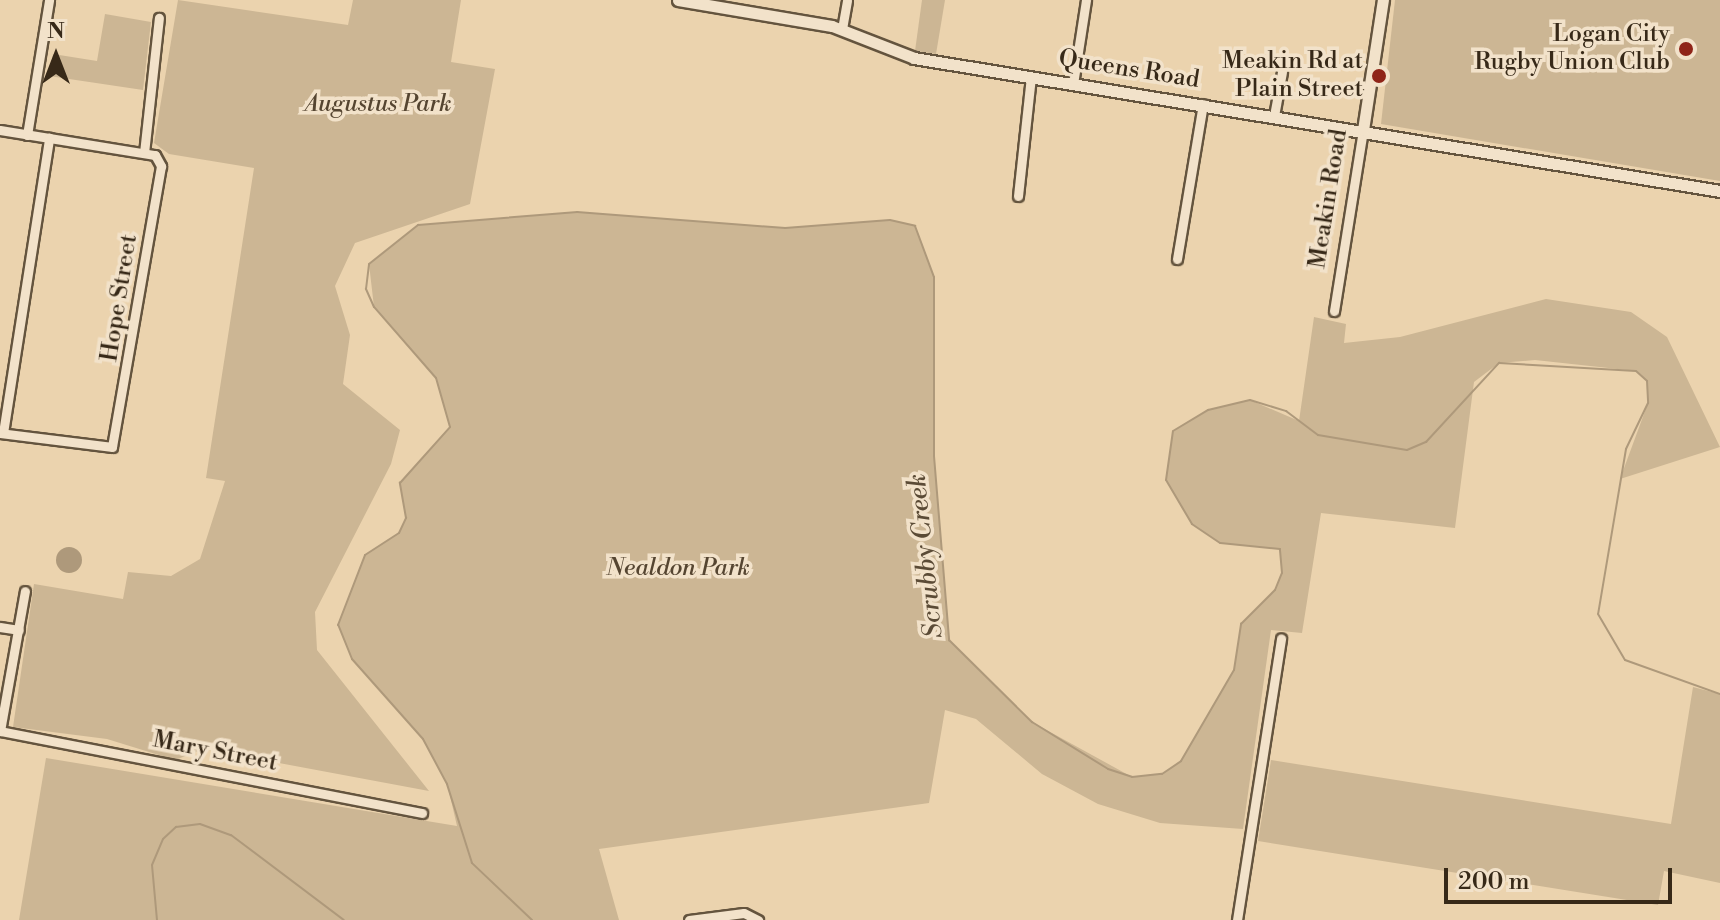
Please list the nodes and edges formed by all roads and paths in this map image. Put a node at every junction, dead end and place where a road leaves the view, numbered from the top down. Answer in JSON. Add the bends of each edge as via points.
{"nodes":[{"id":1,"x":49,"y":0,"type":"edge"},
{"id":2,"x":678,"y":0,"type":"edge"},
{"id":3,"x":847,"y":0,"type":"edge"},
{"id":4,"x":1086,"y":0,"type":"edge"},
{"id":5,"x":1383,"y":0,"type":"edge"},
{"id":6,"x":159,"y":18,"type":"dead end"},
{"id":7,"x":842,"y":29,"type":"junction"},
{"id":8,"x":1282,"y":72,"type":"dead end"},
{"id":9,"x":1031,"y":77,"type":"junction"},
{"id":10,"x":1073,"y":84,"type":"junction"},
{"id":11,"x":1203,"y":104,"type":"junction"},
{"id":12,"x":1274,"y":116,"type":"junction"},
{"id":13,"x":0,"y":130,"type":"edge"},
{"id":14,"x":1363,"y":130,"type":"junction"},
{"id":15,"x":27,"y":135,"type":"junction"},
{"id":16,"x":49,"y":138,"type":"junction"},
{"id":17,"x":149,"y":154,"type":"junction"},
{"id":18,"x":1720,"y":191,"type":"edge"},
{"id":19,"x":1018,"y":196,"type":"dead end"},
{"id":20,"x":1177,"y":259,"type":"dead end"},
{"id":21,"x":1334,"y":311,"type":"dead end"},
{"id":22,"x":1,"y":433,"type":"edge"},
{"id":23,"x":25,"y":591,"type":"dead end"},
{"id":24,"x":0,"y":627,"type":"edge"},
{"id":25,"x":19,"y":630,"type":"junction"},
{"id":26,"x":1281,"y":638,"type":"dead end"},
{"id":27,"x":0,"y":731,"type":"edge"},
{"id":28,"x":422,"y":813,"type":"dead end"},
{"id":29,"x":689,"y":920,"type":"edge"},
{"id":30,"x":758,"y":920,"type":"edge"},
{"id":31,"x":1237,"y":920,"type":"edge"}],
"edges":[{"from":1,"to":15,"type":"street"},
{"from":2,"to":7,"type":"street","name":"Queens Road"},
{"from":3,"to":7,"type":"street"},
{"from":4,"to":10,"type":"street"},
{"from":5,"to":14,"type":"street","name":"Meakin Road"},
{"from":6,"to":17,"type":"street","name":"Hope Street"},
{"from":7,"to":9,"type":"street","name":"Queens Road","via":[[914,58]]},
{"from":8,"to":12,"type":"street"},
{"from":9,"to":10,"type":"street","name":"Queens Road"},
{"from":9,"to":19,"type":"street"},
{"from":10,"to":11,"type":"street","name":"Queens Road"},
{"from":11,"to":12,"type":"street","name":"Queens Road"},
{"from":11,"to":20,"type":"street"},
{"from":12,"to":14,"type":"street","name":"Queens Road"},
{"from":13,"to":15,"type":"street"},
{"from":14,"to":18,"type":"street","name":"Queens Road"},
{"from":14,"to":21,"type":"street","name":"Meakin Road"},
{"from":15,"to":16,"type":"street"},
{"from":16,"to":17,"type":"street"},
{"from":16,"to":22,"type":"street"},
{"from":17,"to":22,"type":"street","name":"Hope Street","via":[[161,166],[112,447]]},
{"from":23,"to":25,"type":"street"},
{"from":24,"to":25,"type":"street"},
{"from":25,"to":27,"type":"street"},
{"from":26,"to":31,"type":"street"},
{"from":27,"to":28,"type":"street","name":"Mary Street"},
{"from":29,"to":30,"type":"street","via":[[744,913]]}]}
